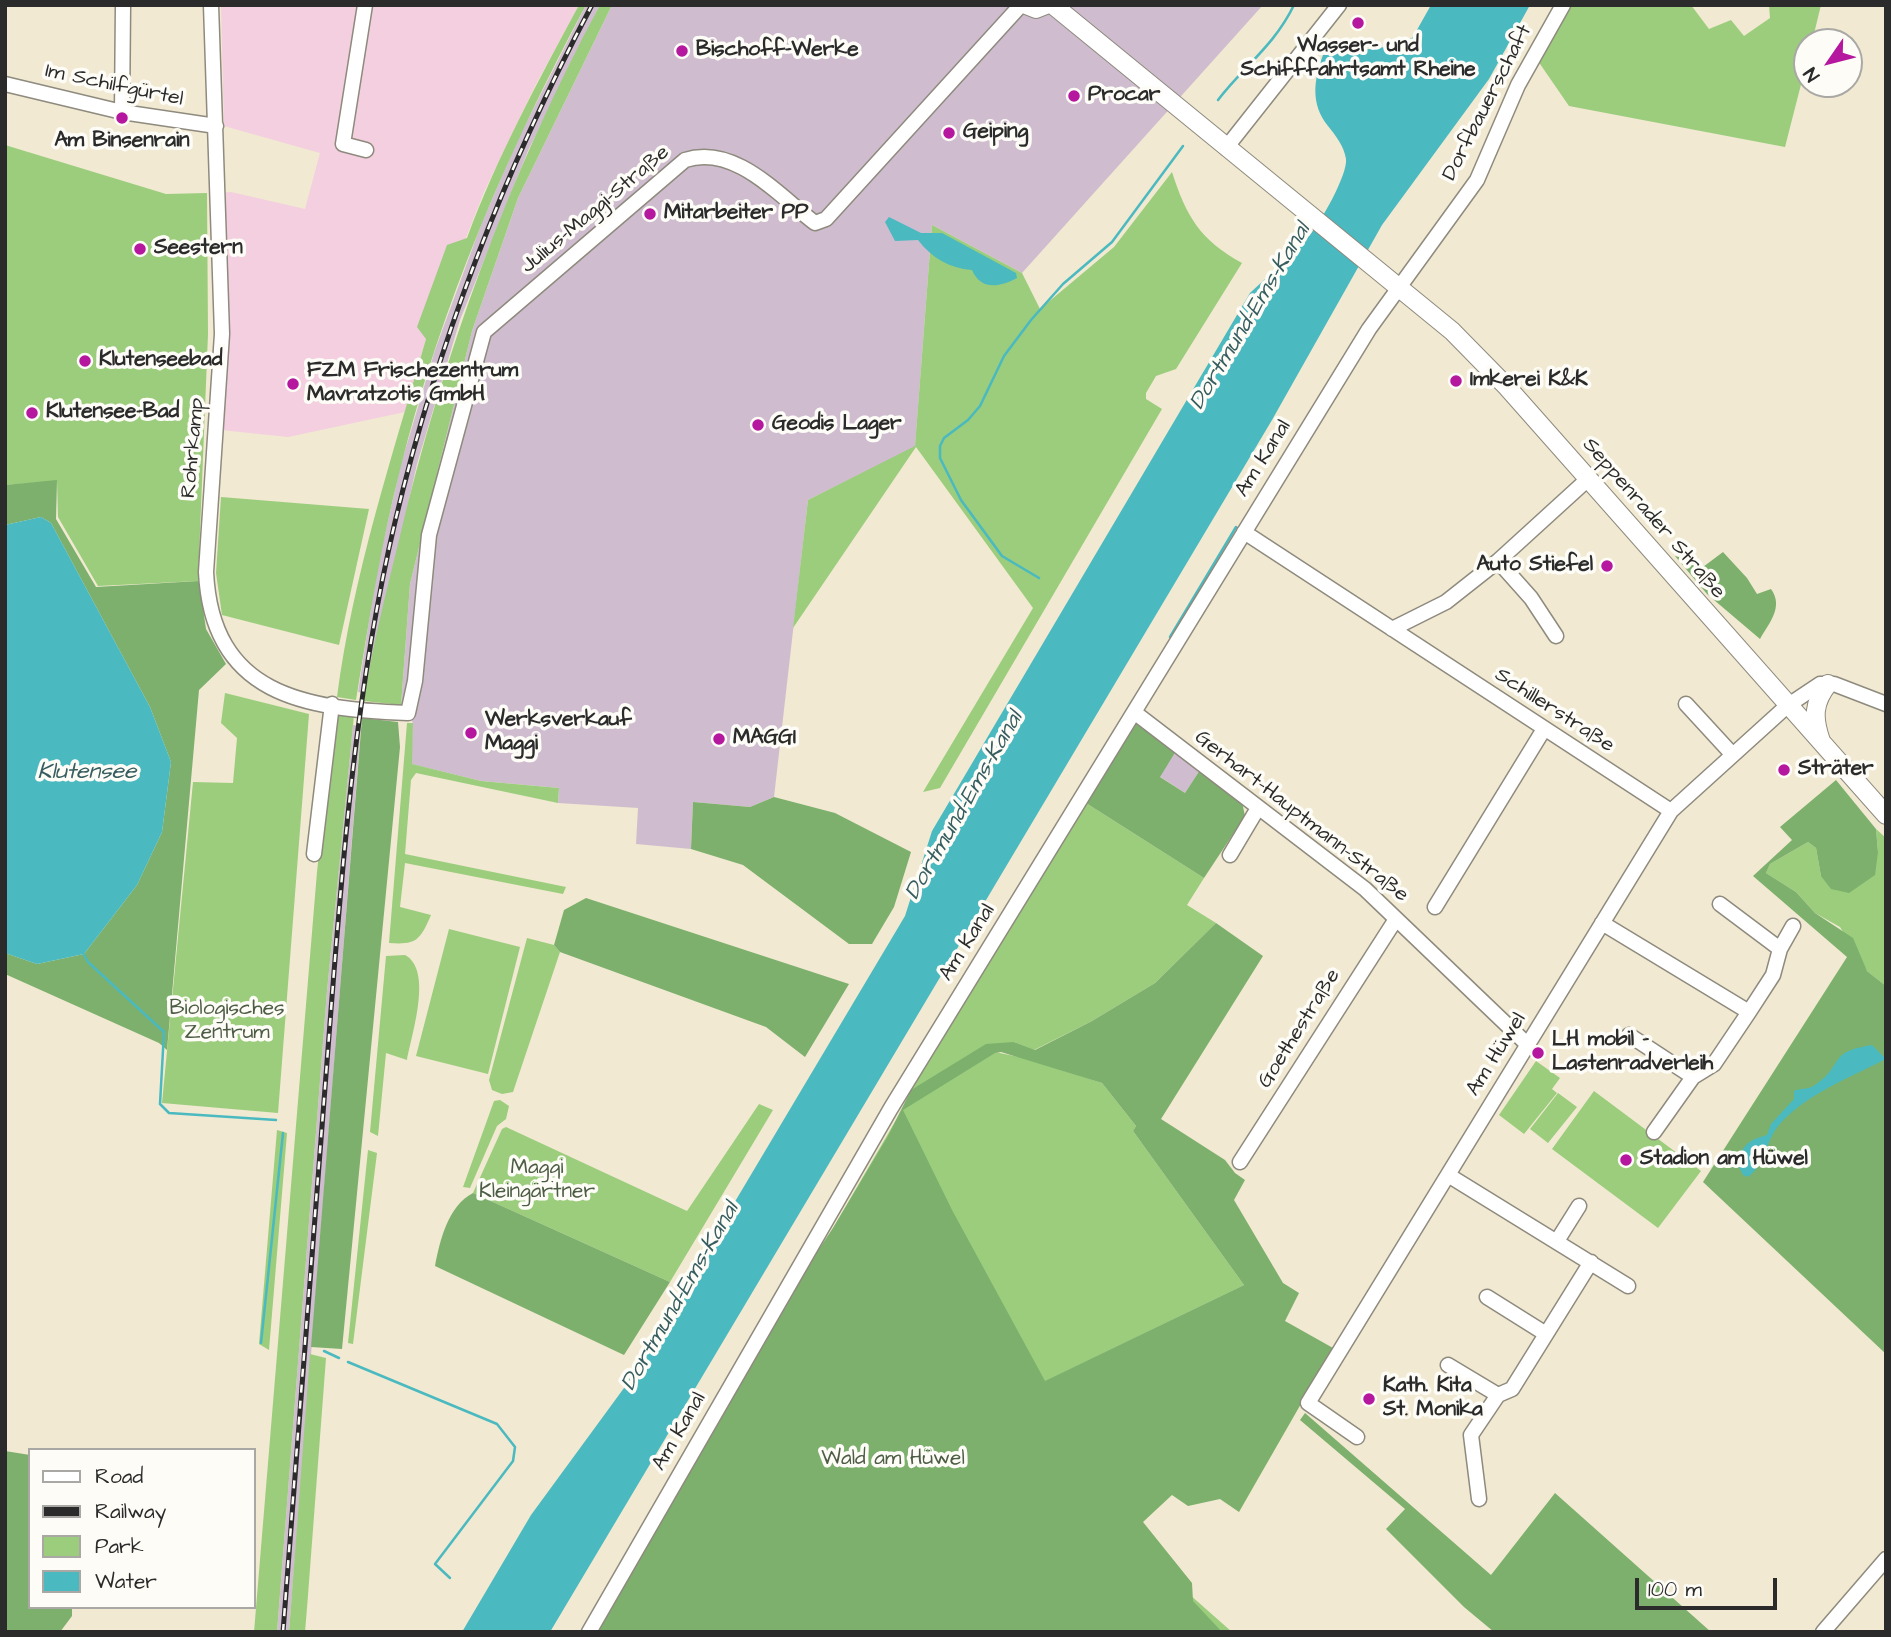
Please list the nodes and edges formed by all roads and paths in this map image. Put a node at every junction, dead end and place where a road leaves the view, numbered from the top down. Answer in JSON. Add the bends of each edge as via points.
{"nodes":[{"id":1,"x":122,"y":5,"type":"edge"},
{"id":2,"x":211,"y":5,"type":"edge"},
{"id":3,"x":365,"y":5,"type":"edge"},
{"id":4,"x":1024,"y":5,"type":"edge"},
{"id":5,"x":1046,"y":5,"type":"edge"},
{"id":6,"x":1053,"y":5,"type":"edge"},
{"id":7,"x":1339,"y":5,"type":"edge"},
{"id":8,"x":1563,"y":5,"type":"edge"},
{"id":9,"x":5,"y":83,"type":"edge"},
{"id":10,"x":122,"y":112,"type":"junction"},
{"id":11,"x":216,"y":126,"type":"junction"},
{"id":12,"x":1226,"y":148,"type":"junction"},
{"id":13,"x":366,"y":150,"type":"dead end"},
{"id":14,"x":1399,"y":286,"type":"junction"},
{"id":15,"x":1588,"y":479,"type":"junction"},
{"id":16,"x":1244,"y":532,"type":"junction"},
{"id":17,"x":1498,"y":561,"type":"junction"},
{"id":18,"x":1392,"y":629,"type":"junction"},
{"id":19,"x":1556,"y":636,"type":"dead end"},
{"id":20,"x":1829,"y":684,"type":"junction"},
{"id":21,"x":331,"y":704,"type":"junction"},
{"id":22,"x":1686,"y":704,"type":"dead end"},
{"id":23,"x":1886,"y":705,"type":"edge"},
{"id":24,"x":1787,"y":706,"type":"junction"},
{"id":25,"x":1134,"y":712,"type":"junction"},
{"id":26,"x":408,"y":713,"type":"joint"},
{"id":27,"x":1544,"y":730,"type":"junction"},
{"id":28,"x":1822,"y":744,"type":"junction"},
{"id":29,"x":1731,"y":754,"type":"junction"},
{"id":30,"x":1258,"y":808,"type":"junction"},
{"id":31,"x":1671,"y":811,"type":"junction"},
{"id":32,"x":1886,"y":815,"type":"edge"},
{"id":33,"x":314,"y":854,"type":"dead end"},
{"id":34,"x":1230,"y":855,"type":"dead end"},
{"id":35,"x":1720,"y":904,"type":"dead end"},
{"id":36,"x":1435,"y":907,"type":"dead end"},
{"id":37,"x":1396,"y":919,"type":"junction"},
{"id":38,"x":1602,"y":923,"type":"junction"},
{"id":39,"x":1793,"y":926,"type":"dead end"},
{"id":40,"x":1780,"y":950,"type":"junction"},
{"id":41,"x":1749,"y":1012,"type":"junction"},
{"id":42,"x":1629,"y":1035,"type":"dead end"},
{"id":43,"x":1529,"y":1045,"type":"junction"},
{"id":44,"x":1693,"y":1077,"type":"junction"},
{"id":45,"x":1654,"y":1132,"type":"dead end"},
{"id":46,"x":1240,"y":1163,"type":"dead end"},
{"id":47,"x":1448,"y":1175,"type":"junction"},
{"id":48,"x":1579,"y":1206,"type":"dead end"},
{"id":49,"x":1557,"y":1241,"type":"junction"},
{"id":50,"x":1591,"y":1262,"type":"junction"},
{"id":51,"x":1628,"y":1286,"type":"dead end"},
{"id":52,"x":1487,"y":1297,"type":"dead end"},
{"id":53,"x":1546,"y":1334,"type":"junction"},
{"id":54,"x":1448,"y":1365,"type":"dead end"},
{"id":55,"x":1497,"y":1395,"type":"junction"},
{"id":56,"x":1357,"y":1437,"type":"dead end"},
{"id":57,"x":1479,"y":1499,"type":"dead end"},
{"id":58,"x":1886,"y":1559,"type":"edge"},
{"id":59,"x":589,"y":1632,"type":"edge"},
{"id":60,"x":1823,"y":1632,"type":"edge"}],
"edges":[{"from":1,"to":10,"type":"street"},
{"from":2,"to":11,"type":"street","name":"Rohrkamp"},
{"from":3,"to":13,"type":"street","via":[[343,144]]},
{"from":4,"to":5,"type":"main road","via":[[1036,9]]},
{"from":4,"to":26,"type":"street","name":"Julius-Maggi-Straße","via":[[826,219],[815,223],[740,165],[702,154],[685,160],[484,332],[429,535]]},
{"from":6,"to":12,"type":"main road"},
{"from":7,"to":12,"type":"street"},
{"from":8,"to":14,"type":"street","name":"Dorfbauerschaft","via":[[1518,85],[1477,180]]},
{"from":9,"to":10,"type":"street","name":"Im Schilfgürtel"},
{"from":10,"to":11,"type":"street","name":"Im Schilfgürtel"},
{"from":11,"to":21,"type":"street","name":"Rohrkamp","via":[[222,334],[207,598],[214,626],[236,663],[264,685],[289,696]]},
{"from":12,"to":14,"type":"main road","name":"Seppenrader Straße"},
{"from":14,"to":15,"type":"main road","name":"Seppenrader Straße","via":[[1471,350]]},
{"from":14,"to":16,"type":"street","name":"Am Kanal"},
{"from":15,"to":17,"type":"street"},
{"from":15,"to":24,"type":"main road","name":"Seppenrader Straße"},
{"from":16,"to":18,"type":"street"},
{"from":16,"to":25,"type":"street","name":"Am Kanal"},
{"from":17,"to":18,"type":"street","via":[[1446,602]]},
{"from":17,"to":19,"type":"street"},
{"from":18,"to":27,"type":"street","name":"Schillerstraße"},
{"from":20,"to":23,"type":"street"},
{"from":20,"to":24,"type":"street","name":"Am Hüwel"},
{"from":20,"to":28,"type":"main road","via":[[1814,708]]},
{"from":21,"to":26,"type":"street","name":"Rohrkamp"},
{"from":21,"to":33,"type":"street"},
{"from":22,"to":29,"type":"street"},
{"from":24,"to":28,"type":"main road","name":"Seppenrader Straße"},
{"from":24,"to":29,"type":"street","name":"Am Hüwel"},
{"from":25,"to":30,"type":"street","name":"Gerhart-Hauptmann-Straße"},
{"from":25,"to":59,"type":"street","name":"Am Kanal","via":[[891,1108]]},
{"from":27,"to":31,"type":"street","name":"Schillerstraße"},
{"from":27,"to":36,"type":"street"},
{"from":28,"to":32,"type":"main road","name":"Seppenrader Straße"},
{"from":29,"to":31,"type":"street","name":"Am Hüwel"},
{"from":30,"to":34,"type":"street"},
{"from":30,"to":37,"type":"street","name":"Gerhart-Hauptmann-Straße","via":[[1365,889]]},
{"from":31,"to":38,"type":"street","name":"Am Hüwel"},
{"from":35,"to":40,"type":"street"},
{"from":37,"to":43,"type":"street","name":"Gerhart-Hauptmann-Straße"},
{"from":37,"to":46,"type":"street","name":"Goethestraße"},
{"from":38,"to":41,"type":"street"},
{"from":38,"to":43,"type":"street","name":"Am Hüwel"},
{"from":39,"to":40,"type":"street"},
{"from":40,"to":41,"type":"street","via":[[1773,975]]},
{"from":41,"to":44,"type":"street","via":[[1714,1064]]},
{"from":42,"to":44,"type":"street"},
{"from":43,"to":47,"type":"street","name":"Am Hüwel"},
{"from":44,"to":45,"type":"street"},
{"from":47,"to":49,"type":"street"},
{"from":47,"to":56,"type":"street","name":"Am Hüwel","via":[[1308,1403]]},
{"from":48,"to":49,"type":"street"},
{"from":49,"to":50,"type":"street"},
{"from":50,"to":51,"type":"street"},
{"from":50,"to":53,"type":"street"},
{"from":52,"to":53,"type":"street"},
{"from":53,"to":55,"type":"street","via":[[1512,1389]]},
{"from":54,"to":55,"type":"street"},
{"from":55,"to":57,"type":"street","via":[[1471,1435]]},
{"from":58,"to":60,"type":"street"}]}
